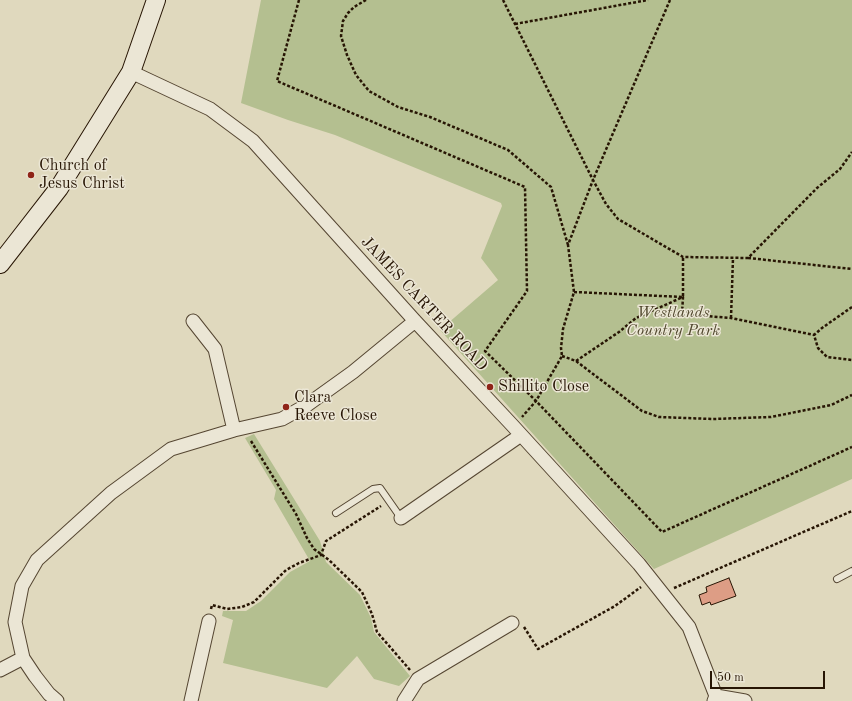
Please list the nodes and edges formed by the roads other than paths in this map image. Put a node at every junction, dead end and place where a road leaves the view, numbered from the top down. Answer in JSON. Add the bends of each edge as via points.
{"nodes":[{"id":1,"x":156,"y":0,"type":"edge"},
{"id":2,"x":132,"y":72,"type":"junction"},
{"id":3,"x":0,"y":264,"type":"edge"},
{"id":4,"x":193,"y":321,"type":"dead end"},
{"id":5,"x":415,"y":321,"type":"junction"},
{"id":6,"x":239,"y":429,"type":"junction"},
{"id":7,"x":517,"y":430,"type":"junction"},
{"id":8,"x":336,"y":513,"type":"dead end"},
{"id":9,"x":401,"y":518,"type":"joint"},
{"id":10,"x":852,"y":571,"type":"edge"},
{"id":11,"x":836,"y":579,"type":"dead end"},
{"id":12,"x":209,"y":621,"type":"road end"},
{"id":13,"x":512,"y":623,"type":"road end"},
{"id":14,"x":23,"y":658,"type":"junction"},
{"id":15,"x":0,"y":670,"type":"edge"},
{"id":16,"x":715,"y":698,"type":"edge"},
{"id":17,"x":58,"y":701,"type":"edge"},
{"id":18,"x":190,"y":701,"type":"edge"},
{"id":19,"x":404,"y":701,"type":"edge"},
{"id":20,"x":745,"y":701,"type":"edge"}],
"edges":[{"from":1,"to":2,"type":"street"},
{"from":2,"to":3,"type":"street","via":[[58,188]]},
{"from":2,"to":5,"type":"street","name":"JAMES CARTER ROAD","via":[[210,109],[253,141]]},
{"from":4,"to":6,"type":"street","via":[[215,349]]},
{"from":5,"to":6,"type":"street","via":[[353,372],[306,405],[282,418]]},
{"from":5,"to":7,"type":"street","name":"JAMES CARTER ROAD"},
{"from":6,"to":14,"type":"street","via":[[171,449],[111,493],[37,560],[22,586],[15,622]]},
{"from":7,"to":9,"type":"street"},
{"from":7,"to":16,"type":"street","name":"JAMES CARTER ROAD","via":[[639,564],[689,627]]},
{"from":8,"to":9,"type":"lane","via":[[373,489],[380,488]]},
{"from":10,"to":11,"type":"lane"},
{"from":12,"to":18,"type":"street"},
{"from":13,"to":19,"type":"street","via":[[418,679]]},
{"from":14,"to":15,"type":"street"},
{"from":14,"to":17,"type":"street","via":[[49,694]]},
{"from":16,"to":20,"type":"street"}]}
